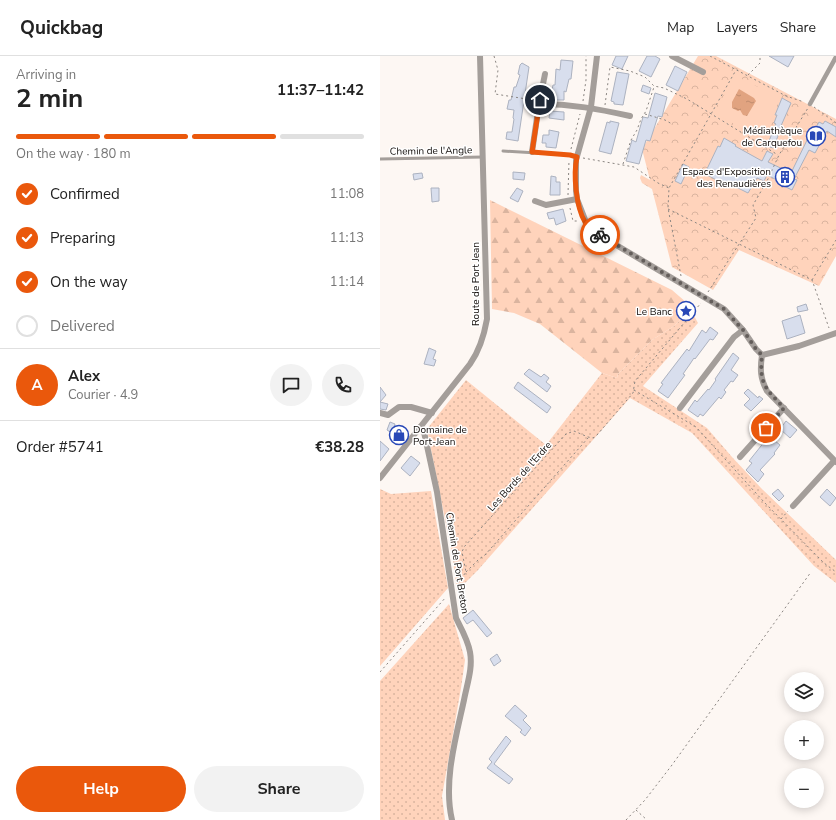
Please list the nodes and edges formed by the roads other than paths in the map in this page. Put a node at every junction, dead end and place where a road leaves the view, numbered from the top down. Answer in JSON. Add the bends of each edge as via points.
{"nodes":[{"id":1,"x":480,"y":56,"type":"edge"},
{"id":2,"x":597,"y":56,"type":"edge"},
{"id":3,"x":672,"y":56,"type":"edge"},
{"id":4,"x":836,"y":57,"type":"edge"},
{"id":5,"x":703,"y":72,"type":"dead end"},
{"id":6,"x":545,"y":74,"type":"dead end"},
{"id":7,"x":540,"y":102,"type":"junction"},
{"id":8,"x":810,"y":104,"type":"road end"},
{"id":9,"x":591,"y":107,"type":"junction"},
{"id":10,"x":630,"y":116,"type":"dead end"},
{"id":11,"x":503,"y":151,"type":"dead end"},
{"id":12,"x":532,"y":152,"type":"junction"},
{"id":13,"x":483,"y":157,"type":"junction"},
{"id":14,"x":577,"y":157,"type":"junction"},
{"id":15,"x":380,"y":159,"type":"edge"},
{"id":16,"x":577,"y":199,"type":"junction"},
{"id":17,"x":535,"y":201,"type":"dead end"},
{"id":18,"x":743,"y":330,"type":"junction"},
{"id":19,"x":834,"y":334,"type":"edge"},
{"id":20,"x":762,"y":355,"type":"junction"},
{"id":21,"x":680,"y":408,"type":"dead end"},
{"id":22,"x":784,"y":408,"type":"junction"},
{"id":23,"x":380,"y":413,"type":"edge"},
{"id":24,"x":432,"y":413,"type":"junction"},
{"id":25,"x":420,"y":427,"type":"junction"},
{"id":26,"x":740,"y":457,"type":"dead end"},
{"id":27,"x":835,"y":462,"type":"edge"},
{"id":28,"x":380,"y":478,"type":"edge"},
{"id":29,"x":793,"y":506,"type":"road end"},
{"id":30,"x":452,"y":820,"type":"edge"}],
"edges":[{"from":1,"to":13,"type":"street","name":"Route de Port Jean"},
{"from":2,"to":9,"type":"street"},
{"from":3,"to":5,"type":"street"},
{"from":4,"to":8,"type":"street"},
{"from":6,"to":7,"type":"street"},
{"from":7,"to":9,"type":"street"},
{"from":7,"to":12,"type":"street"},
{"from":9,"to":10,"type":"street"},
{"from":9,"to":14,"type":"street"},
{"from":11,"to":12,"type":"lane"},
{"from":12,"to":14,"type":"lane"},
{"from":13,"to":15,"type":"lane","name":"Chemin de l'Angle"},
{"from":13,"to":24,"type":"street","name":"Route de Port Jean","via":[[487,319],[485,332],[470,364]]},
{"from":14,"to":16,"type":"street"},
{"from":16,"to":17,"type":"street","via":[[546,205]]},
{"from":16,"to":18,"type":"street","via":[[586,222],[601,236],[724,309]]},
{"from":18,"to":20,"type":"street"},
{"from":18,"to":21,"type":"street","via":[[734,337]]},
{"from":19,"to":20,"type":"street"},
{"from":20,"to":22,"type":"street","via":[[762,381],[767,391]]},
{"from":22,"to":26,"type":"street"},
{"from":22,"to":27,"type":"street"},
{"from":23,"to":24,"type":"street","via":[[388,415],[399,407],[411,407]]},
{"from":24,"to":25,"type":"street","name":"Route de Port Jean"},
{"from":25,"to":28,"type":"street","name":"Route de Port Jean"},
{"from":25,"to":30,"type":"street","name":"Chemin de Port Breton","via":[[424,432],[438,492],[456,618],[470,651],[470,670],[449,780],[449,808]]},
{"from":27,"to":29,"type":"street"}]}
